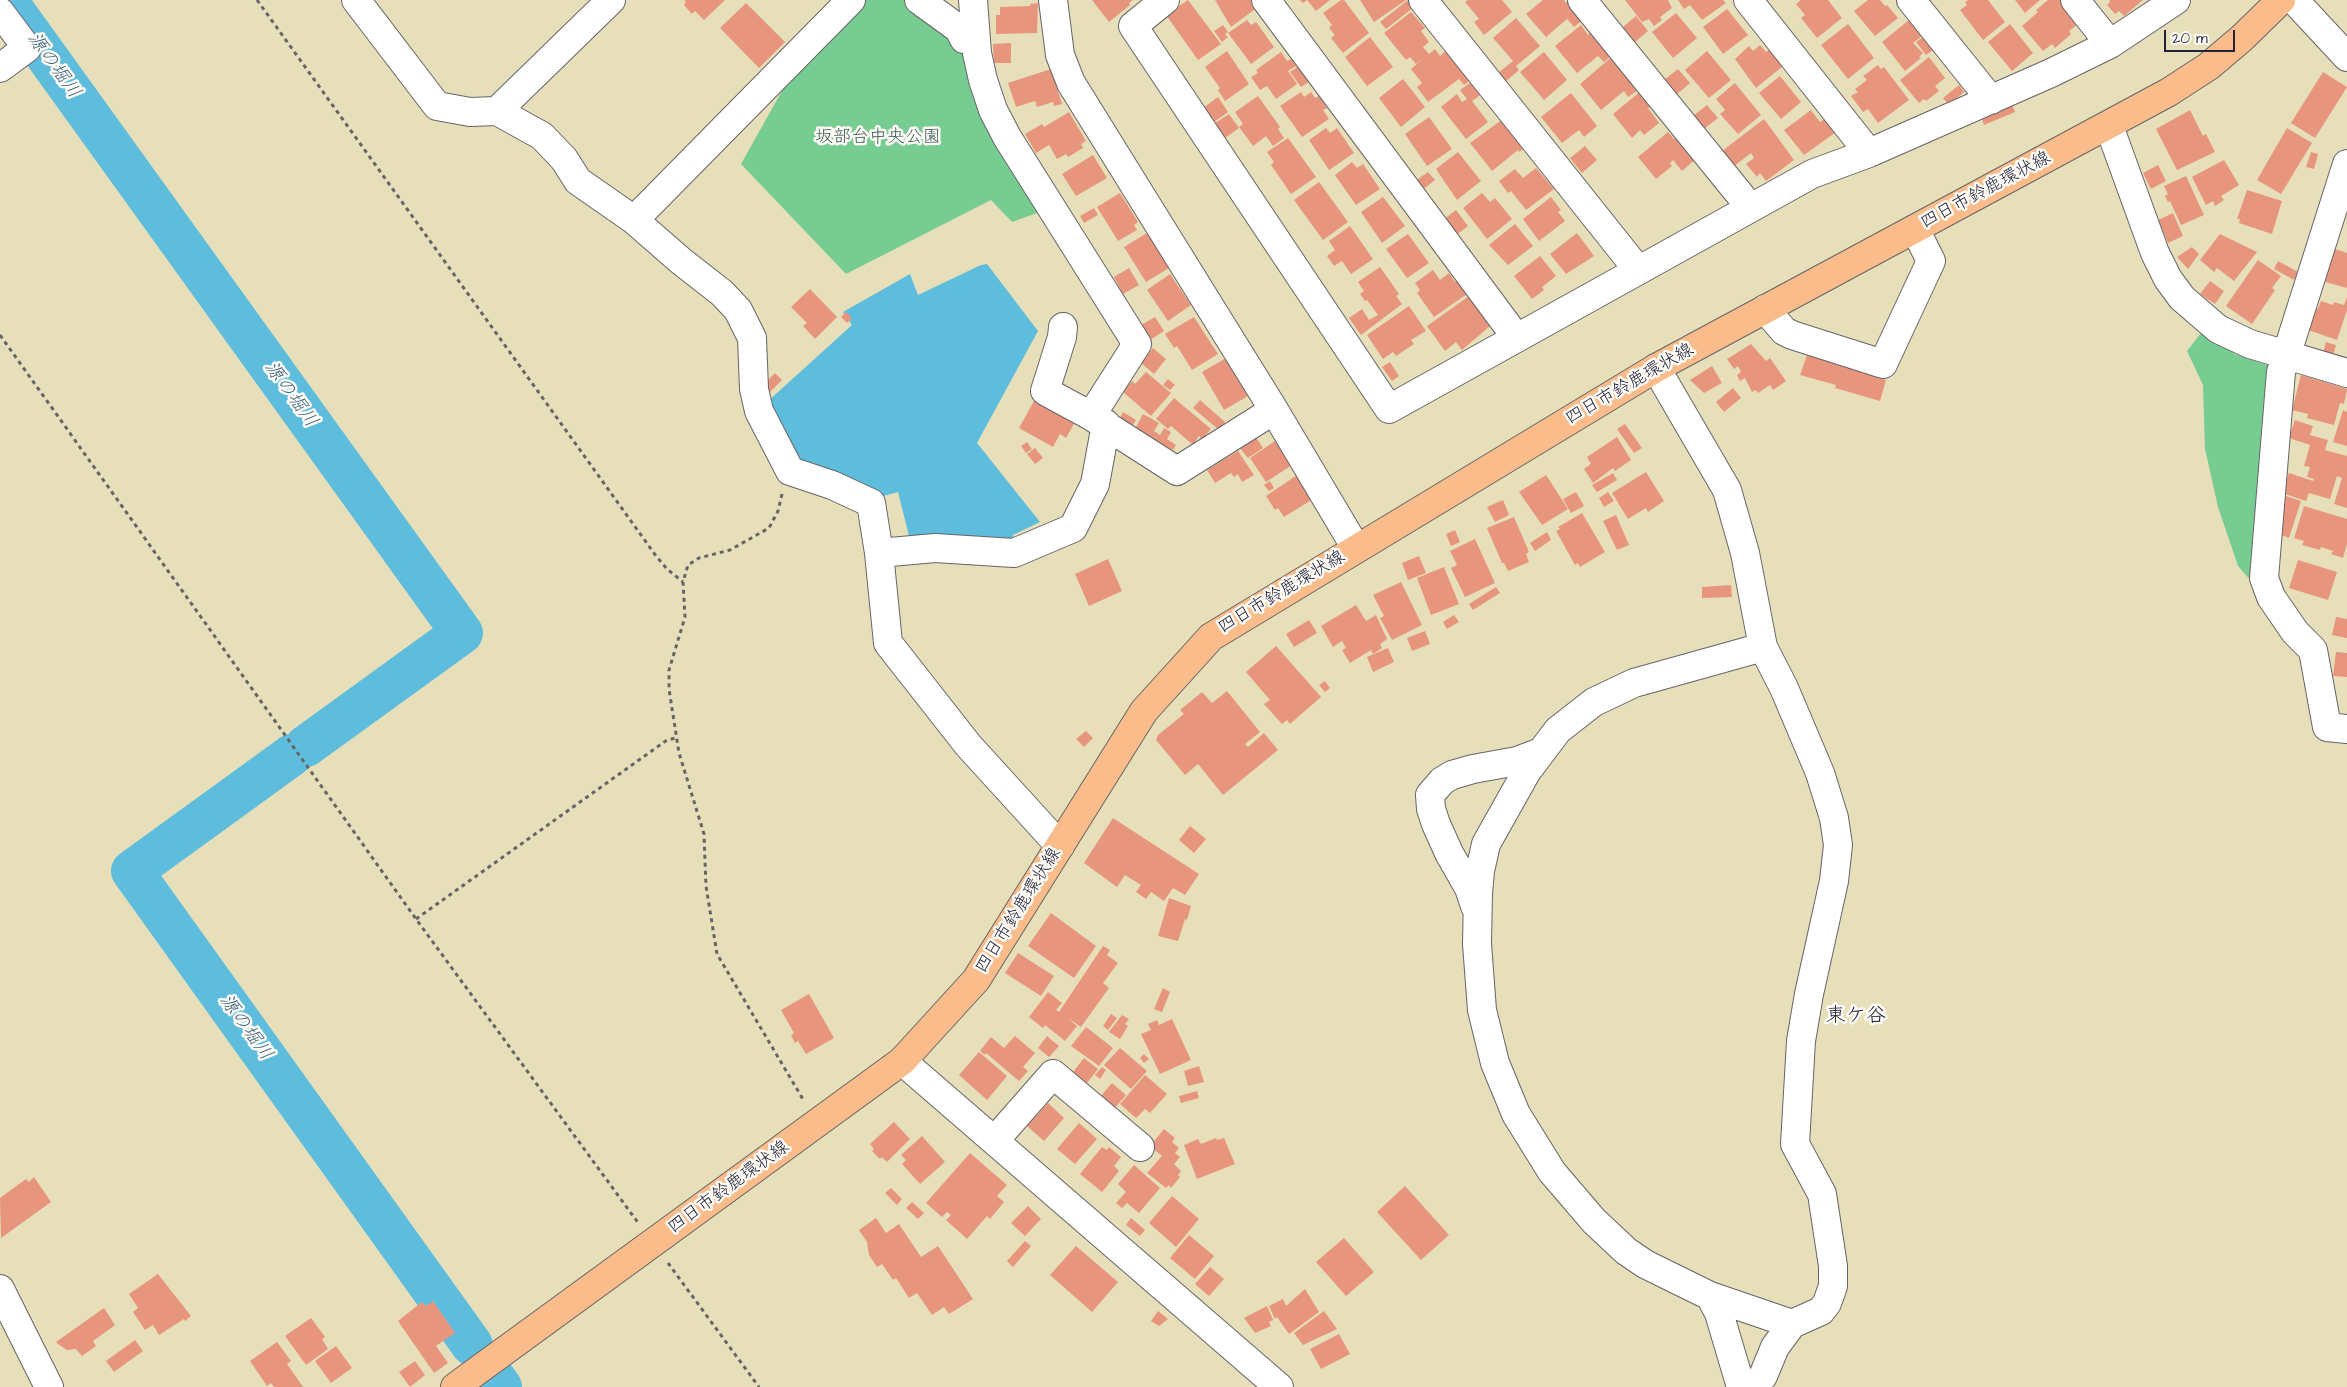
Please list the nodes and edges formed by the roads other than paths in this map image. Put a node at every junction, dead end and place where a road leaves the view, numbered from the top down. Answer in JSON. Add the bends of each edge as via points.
{"nodes":[{"id":1,"x":357,"y":0,"type":"edge"},
{"id":2,"x":611,"y":0,"type":"edge"},
{"id":3,"x":851,"y":0,"type":"edge"},
{"id":4,"x":919,"y":0,"type":"edge"},
{"id":5,"x":973,"y":0,"type":"edge"},
{"id":6,"x":1053,"y":0,"type":"edge"},
{"id":7,"x":1165,"y":0,"type":"edge"},
{"id":8,"x":1266,"y":0,"type":"edge"},
{"id":9,"x":1423,"y":0,"type":"edge"},
{"id":10,"x":1582,"y":0,"type":"edge"},
{"id":11,"x":1748,"y":0,"type":"edge"},
{"id":12,"x":1911,"y":0,"type":"edge"},
{"id":13,"x":2075,"y":0,"type":"edge"},
{"id":14,"x":2176,"y":0,"type":"edge"},
{"id":15,"x":2281,"y":0,"type":"edge"},
{"id":16,"x":2294,"y":0,"type":"edge"},
{"id":17,"x":0,"y":12,"type":"edge"},
{"id":18,"x":976,"y":40,"type":"junction"},
{"id":19,"x":2110,"y":44,"type":"junction"},
{"id":20,"x":2347,"y":57,"type":"edge"},
{"id":21,"x":0,"y":68,"type":"edge"},
{"id":22,"x":1991,"y":100,"type":"junction"},
{"id":23,"x":497,"y":111,"type":"junction"},
{"id":24,"x":2109,"y":126,"type":"junction"},
{"id":25,"x":1869,"y":152,"type":"junction"},
{"id":26,"x":2347,"y":164,"type":"edge"},
{"id":27,"x":1750,"y":207,"type":"junction"},
{"id":28,"x":2339,"y":216,"type":"edge"},
{"id":29,"x":634,"y":220,"type":"junction"},
{"id":30,"x":1915,"y":229,"type":"junction"},
{"id":31,"x":1638,"y":270,"type":"junction"},
{"id":32,"x":1765,"y":309,"type":"junction"},
{"id":33,"x":1063,"y":327,"type":"dead end"},
{"id":34,"x":1516,"y":337,"type":"junction"},
{"id":35,"x":2285,"y":355,"type":"junction"},
{"id":36,"x":1656,"y":368,"type":"junction"},
{"id":37,"x":2347,"y":373,"type":"edge"},
{"id":38,"x":1274,"y":410,"type":"junction"},
{"id":39,"x":1099,"y":420,"type":"junction"},
{"id":40,"x":1356,"y":548,"type":"junction"},
{"id":41,"x":879,"y":553,"type":"junction"},
{"id":42,"x":1763,"y":647,"type":"junction"},
{"id":43,"x":2347,"y":729,"type":"edge"},
{"id":44,"x":1538,"y":753,"type":"junction"},
{"id":45,"x":1060,"y":846,"type":"junction"},
{"id":46,"x":1478,"y":915,"type":"junction"},
{"id":47,"x":902,"y":1061,"type":"junction"},
{"id":48,"x":995,"y":1140,"type":"junction"},
{"id":49,"x":1140,"y":1148,"type":"dead end"},
{"id":50,"x":0,"y":1288,"type":"edge"},
{"id":51,"x":1710,"y":1296,"type":"junction"},
{"id":52,"x":1792,"y":1324,"type":"junction"},
{"id":53,"x":1755,"y":1384,"type":"edge"},
{"id":54,"x":49,"y":1387,"type":"edge"},
{"id":55,"x":455,"y":1387,"type":"edge"},
{"id":56,"x":1279,"y":1387,"type":"edge"}],
"edges":[{"from":1,"to":23,"type":"street","via":[[437,106],[470,112]]},
{"from":2,"to":23,"type":"street"},
{"from":3,"to":29,"type":"street"},
{"from":4,"to":18,"type":"street","via":[[959,29],[964,39]]},
{"from":5,"to":18,"type":"street"},
{"from":6,"to":38,"type":"street","via":[[1060,55],[1071,82]]},
{"from":7,"to":34,"type":"street","via":[[1133,26],[1389,408]]},
{"from":8,"to":34,"type":"street"},
{"from":9,"to":31,"type":"street"},
{"from":10,"to":27,"type":"street"},
{"from":11,"to":25,"type":"street"},
{"from":12,"to":22,"type":"street"},
{"from":13,"to":19,"type":"street"},
{"from":14,"to":19,"type":"street"},
{"from":15,"to":24,"type":"main road","name":"四日市鈴鹿環状線","via":[[2209,66]]},
{"from":16,"to":20,"type":"street"},
{"from":17,"to":21,"type":"street","via":[[27,48]]},
{"from":18,"to":39,"type":"street","via":[[983,80],[993,110],[1137,344]]},
{"from":19,"to":22,"type":"street"},
{"from":22,"to":25,"type":"street"},
{"from":23,"to":29,"type":"street","via":[[542,136],[564,159],[578,181]]},
{"from":24,"to":30,"type":"main road","name":"四日市鈴鹿環状線"},
{"from":24,"to":35,"type":"street","via":[[2155,253],[2182,298],[2218,330]]},
{"from":25,"to":27,"type":"street","via":[[1812,174]]},
{"from":26,"to":28,"type":"street"},
{"from":27,"to":31,"type":"street"},
{"from":28,"to":35,"type":"street"},
{"from":29,"to":41,"type":"street","via":[[722,292],[738,310],[752,338],[754,389],[759,411],[790,471],[871,503]]},
{"from":30,"to":32,"type":"main road","name":"四日市鈴鹿環状線"},
{"from":30,"to":32,"type":"street","via":[[1931,262],[1882,364],[1792,335],[1784,331]]},
{"from":31,"to":34,"type":"street"},
{"from":32,"to":36,"type":"main road","name":"四日市鈴鹿環状線"},
{"from":33,"to":39,"type":"street","via":[[1045,391]]},
{"from":35,"to":37,"type":"street"},
{"from":35,"to":43,"type":"street","via":[[2264,578],[2282,613],[2313,650],[2327,727]]},
{"from":36,"to":40,"type":"main road","name":"四日市鈴鹿環状線"},
{"from":36,"to":42,"type":"street","via":[[1727,490],[1745,553]]},
{"from":38,"to":39,"type":"street","via":[[1177,472]]},
{"from":38,"to":40,"type":"street"},
{"from":39,"to":41,"type":"street","via":[[1095,484],[1072,528],[1014,553],[935,548]]},
{"from":40,"to":45,"type":"main road","name":"四日市鈴鹿環状線","via":[[1211,637],[1144,711]]},
{"from":41,"to":45,"type":"street","via":[[888,643],[968,745]]},
{"from":42,"to":44,"type":"street","via":[[1634,683],[1611,693],[1575,715]]},
{"from":42,"to":52,"type":"street","via":[[1817,765],[1834,818],[1838,846],[1834,881],[1801,1041],[1796,1144],[1822,1194],[1833,1286],[1821,1312]]},
{"from":44,"to":46,"type":"street","via":[[1486,844],[1480,871]]},
{"from":44,"to":46,"type":"street","via":[[1452,776],[1442,781],[1430,795],[1436,824],[1469,888]]},
{"from":45,"to":47,"type":"main road","name":"四日市鈴鹿環状線","via":[[976,980]]},
{"from":46,"to":51,"type":"street","via":[[1479,984],[1487,1037],[1507,1094],[1528,1135],[1552,1172],[1612,1239],[1645,1264]]},
{"from":47,"to":48,"type":"street"},
{"from":47,"to":55,"type":"main road","name":"四日市鈴鹿環状線"},
{"from":48,"to":49,"type":"street","via":[[1053,1074]]},
{"from":48,"to":56,"type":"street"},
{"from":50,"to":54,"type":"street"},
{"from":51,"to":52,"type":"street"},
{"from":51,"to":53,"type":"street"},
{"from":52,"to":53,"type":"street"}]}
